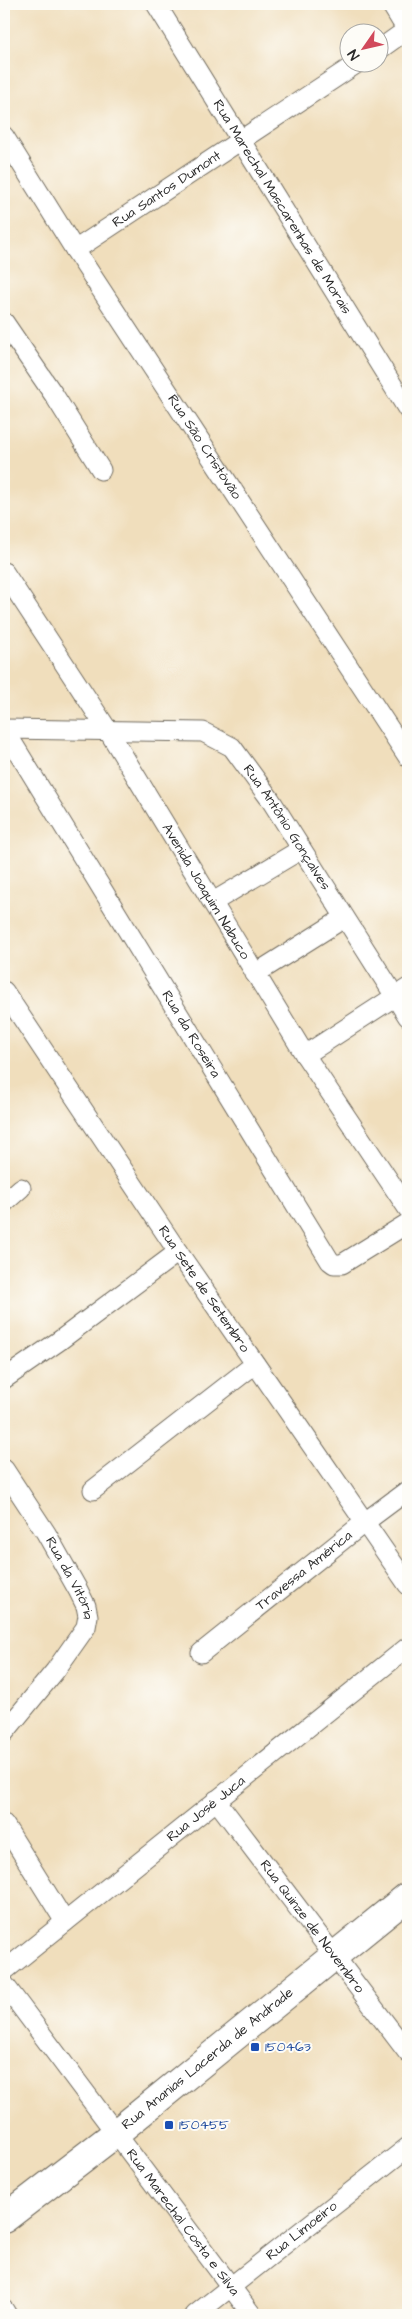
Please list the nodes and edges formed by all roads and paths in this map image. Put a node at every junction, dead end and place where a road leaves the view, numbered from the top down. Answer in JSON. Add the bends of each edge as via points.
{"nodes":[{"id":1,"x":156,"y":4,"type":"edge"},
{"id":2,"x":391,"y":4,"type":"edge"},
{"id":3,"x":408,"y":30,"type":"edge"},
{"id":4,"x":390,"y":42,"type":"edge"},
{"id":5,"x":344,"y":72,"type":"edge"},
{"id":6,"x":4,"y":136,"type":"edge"},
{"id":7,"x":241,"y":141,"type":"junction"},
{"id":8,"x":75,"y":250,"type":"junction"},
{"id":9,"x":4,"y":322,"type":"edge"},
{"id":10,"x":408,"y":410,"type":"edge"},
{"id":11,"x":101,"y":470,"type":"dead end"},
{"id":12,"x":4,"y":572,"type":"edge"},
{"id":13,"x":4,"y":729,"type":"edge"},
{"id":14,"x":108,"y":732,"type":"junction"},
{"id":15,"x":408,"y":757,"type":"edge"},
{"id":16,"x":300,"y":850,"type":"junction"},
{"id":17,"x":213,"y":902,"type":"junction"},
{"id":18,"x":344,"y":918,"type":"junction"},
{"id":19,"x":255,"y":974,"type":"junction"},
{"id":20,"x":4,"y":991,"type":"edge"},
{"id":21,"x":402,"y":992,"type":"edge"},
{"id":22,"x":408,"y":1017,"type":"edge"},
{"id":23,"x":305,"y":1055,"type":"junction"},
{"id":24,"x":21,"y":1188,"type":"dead end"},
{"id":25,"x":4,"y":1203,"type":"edge"},
{"id":26,"x":408,"y":1211,"type":"edge"},
{"id":27,"x":178,"y":1252,"type":"junction"},
{"id":28,"x":255,"y":1364,"type":"junction"},
{"id":29,"x":4,"y":1379,"type":"edge"},
{"id":30,"x":4,"y":1469,"type":"edge"},
{"id":31,"x":93,"y":1490,"type":"dead end"},
{"id":32,"x":408,"y":1490,"type":"edge"},
{"id":33,"x":365,"y":1522,"type":"junction"},
{"id":34,"x":408,"y":1585,"type":"edge"},
{"id":35,"x":408,"y":1647,"type":"edge"},
{"id":36,"x":201,"y":1653,"type":"dead end"},
{"id":37,"x":4,"y":1733,"type":"edge"},
{"id":38,"x":216,"y":1800,"type":"junction"},
{"id":39,"x":4,"y":1824,"type":"edge"},
{"id":40,"x":408,"y":1896,"type":"edge"},
{"id":41,"x":65,"y":1922,"type":"junction"},
{"id":42,"x":335,"y":1954,"type":"junction"},
{"id":43,"x":4,"y":1971,"type":"edge"},
{"id":44,"x":4,"y":1984,"type":"edge"},
{"id":45,"x":408,"y":2053,"type":"edge"},
{"id":46,"x":116,"y":2133,"type":"junction"},
{"id":47,"x":408,"y":2147,"type":"edge"},
{"id":48,"x":4,"y":2219,"type":"edge"},
{"id":49,"x":231,"y":2285,"type":"junction"},
{"id":50,"x":4,"y":2310,"type":"edge"},
{"id":51,"x":7,"y":2315,"type":"edge"},
{"id":52,"x":196,"y":2315,"type":"edge"},
{"id":53,"x":252,"y":2315,"type":"edge"}],
"edges":[{"from":1,"to":7,"type":"street","name":"Rua Marechal Mascarenhas de Morais"},
{"from":2,"to":3,"type":"street"},
{"from":3,"to":4,"type":"street"},
{"from":5,"to":7,"type":"street","name":"Rua Santos Dumont"},
{"from":6,"to":8,"type":"street","name":"Rua São Cristóvão"},
{"from":7,"to":8,"type":"street","name":"Rua Santos Dumont"},
{"from":7,"to":10,"type":"street","name":"Rua Marechal Mascarenhas de Morais"},
{"from":8,"to":15,"type":"street","name":"Rua São Cristóvão"},
{"from":9,"to":11,"type":"street"},
{"from":12,"to":14,"type":"street","name":"Avenida Joaquim Nabuco"},
{"from":13,"to":14,"type":"street","name":"Rua Antônio Gonçalves"},
{"from":13,"to":26,"type":"street","name":"Rua da Roseira","via":[[330,1261],[342,1264]]},
{"from":14,"to":16,"type":"street","name":"Rua Antônio Gonçalves","via":[[203,732],[232,747],[270,799]]},
{"from":14,"to":17,"type":"street","name":"Avenida Joaquim Nabuco"},
{"from":16,"to":17,"type":"street"},
{"from":16,"to":18,"type":"street","name":"Rua Antônio Gonçalves"},
{"from":17,"to":19,"type":"street","name":"Avenida Joaquim Nabuco"},
{"from":18,"to":19,"type":"street"},
{"from":18,"to":21,"type":"street","name":"Rua Antônio Gonçalves"},
{"from":19,"to":23,"type":"street","name":"Avenida Joaquim Nabuco"},
{"from":20,"to":27,"type":"street","name":"Rua Sete de Setembro"},
{"from":21,"to":22,"type":"street","name":"Rua Antônio Gonçalves"},
{"from":21,"to":23,"type":"street"},
{"from":23,"to":26,"type":"street","name":"Avenida Joaquim Nabuco"},
{"from":24,"to":25,"type":"street"},
{"from":27,"to":28,"type":"street","name":"Rua Sete de Setembro"},
{"from":27,"to":29,"type":"street"},
{"from":28,"to":31,"type":"street"},
{"from":28,"to":33,"type":"street","name":"Rua Sete de Setembro"},
{"from":30,"to":37,"type":"street","name":"Rua da Vitória","via":[[46,1533],[78,1590],[88,1616],[86,1627]]},
{"from":32,"to":33,"type":"street","name":"Travessa América"},
{"from":33,"to":34,"type":"street","name":"Rua Sete de Setembro"},
{"from":33,"to":36,"type":"street","name":"Travessa América"},
{"from":35,"to":38,"type":"street","name":"Rua José Juca"},
{"from":38,"to":41,"type":"street","name":"Rua José Juca"},
{"from":38,"to":42,"type":"street","name":"Rua Quinze de Novembro"},
{"from":39,"to":41,"type":"street"},
{"from":40,"to":42,"type":"street","name":"Rua Ananias Lacerda de Andrade"},
{"from":41,"to":43,"type":"street","name":"Rua José Juca"},
{"from":42,"to":45,"type":"street","name":"Rua Quinze de Novembro"},
{"from":42,"to":46,"type":"street","name":"Rua Ananias Lacerda de Andrade"},
{"from":44,"to":46,"type":"street","name":"Rua Marechal Costa e Silva"},
{"from":46,"to":48,"type":"street","name":"Rua Ananias Lacerda de Andrade"},
{"from":46,"to":49,"type":"street","name":"Rua Marechal Costa e Silva"},
{"from":47,"to":49,"type":"street","name":"Rua Limoeiro"},
{"from":49,"to":52,"type":"street","name":"Rua Limoeiro"},
{"from":49,"to":53,"type":"street","name":"Rua Marechal Costa e Silva"},
{"from":50,"to":51,"type":"street"}]}
